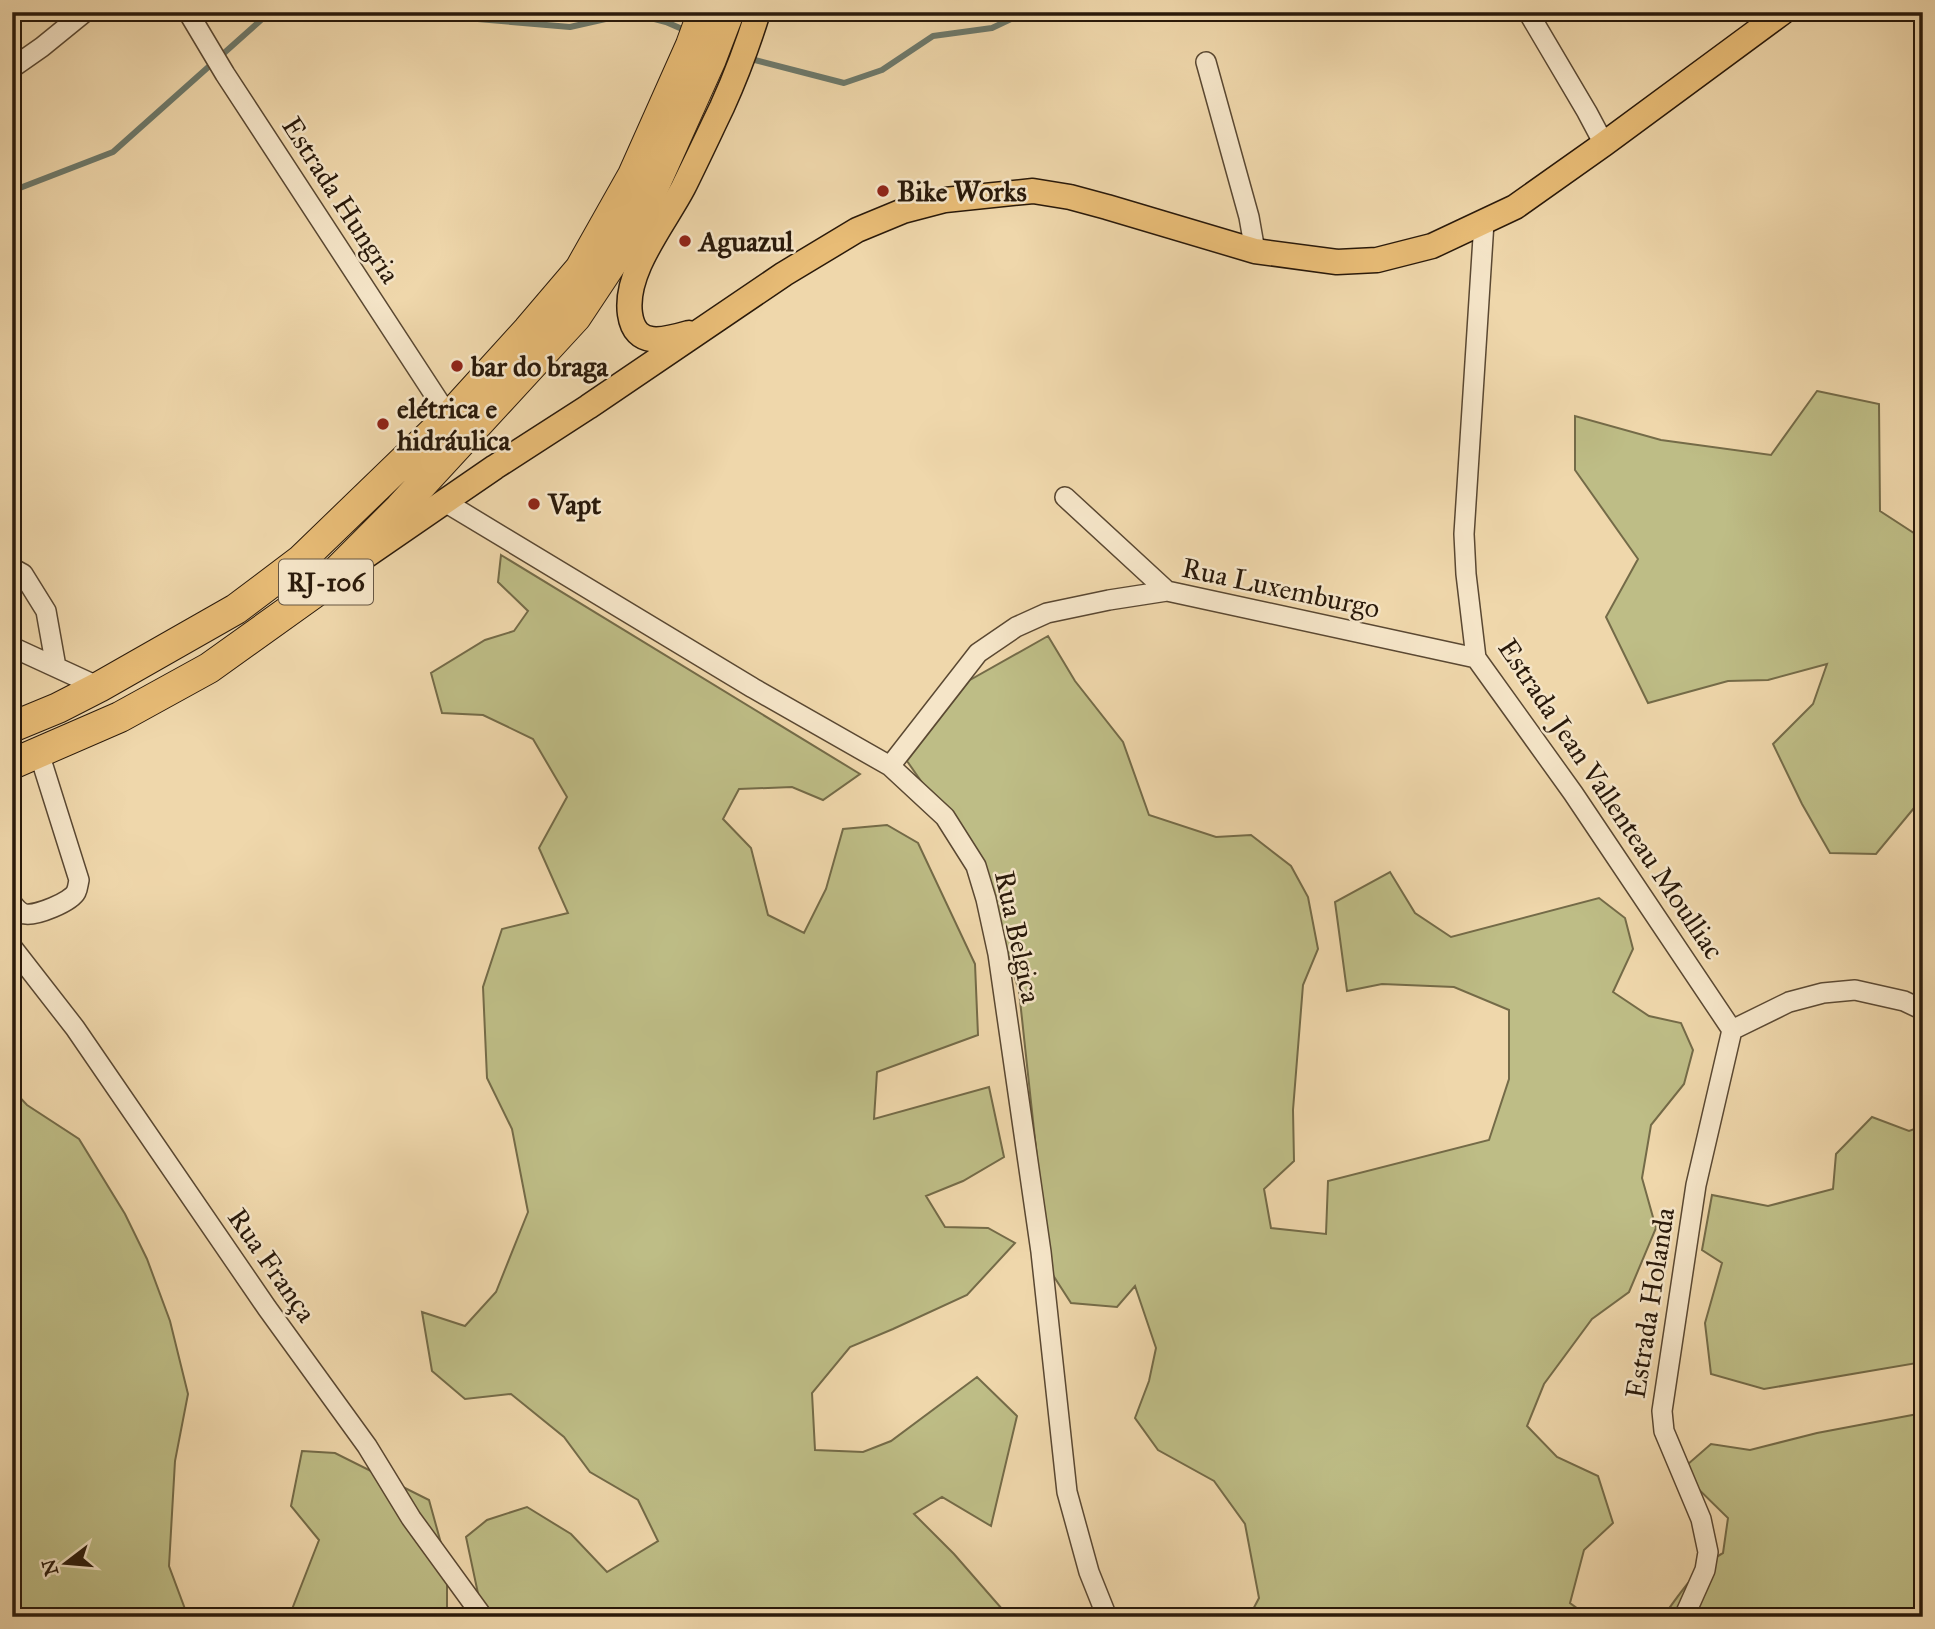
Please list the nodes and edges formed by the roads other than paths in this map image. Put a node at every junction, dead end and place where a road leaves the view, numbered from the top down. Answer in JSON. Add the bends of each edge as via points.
{"nodes":[{"id":1,"x":85,"y":12,"type":"edge"},
{"id":2,"x":1528,"y":12,"type":"edge"},
{"id":3,"x":1783,"y":12,"type":"edge"},
{"id":4,"x":733,"y":18,"type":"edge"},
{"id":5,"x":192,"y":20,"type":"edge"},
{"id":6,"x":701,"y":52,"type":"junction"},
{"id":7,"x":1206,"y":62,"type":"dead end"},
{"id":8,"x":12,"y":68,"type":"edge"},
{"id":9,"x":1604,"y":145,"type":"junction"},
{"id":10,"x":1484,"y":222,"type":"junction"},
{"id":11,"x":1255,"y":251,"type":"junction"},
{"id":12,"x":706,"y":328,"type":"junction"},
{"id":13,"x":449,"y":417,"type":"junction"},
{"id":14,"x":1065,"y":497,"type":"dead end"},
{"id":15,"x":445,"y":502,"type":"junction"},
{"id":16,"x":12,"y":568,"type":"edge"},
{"id":17,"x":318,"y":590,"type":"junction"},
{"id":18,"x":1167,"y":591,"type":"junction"},
{"id":19,"x":12,"y":647,"type":"edge"},
{"id":20,"x":1476,"y":658,"type":"junction"},
{"id":21,"x":56,"y":667,"type":"junction"},
{"id":22,"x":99,"y":687,"type":"junction"},
{"id":23,"x":12,"y":727,"type":"edge"},
{"id":24,"x":26,"y":758,"type":"edge"},
{"id":25,"x":890,"y":766,"type":"junction"},
{"id":26,"x":12,"y":903,"type":"edge"},
{"id":27,"x":12,"y":947,"type":"edge"},
{"id":28,"x":1923,"y":1010,"type":"edge"},
{"id":29,"x":1732,"y":1030,"type":"junction"},
{"id":30,"x":483,"y":1617,"type":"edge"},
{"id":31,"x":1107,"y":1617,"type":"edge"},
{"id":32,"x":1684,"y":1617,"type":"edge"}],
"edges":[{"from":1,"to":8,"type":"street"},
{"from":2,"to":9,"type":"street"},
{"from":3,"to":9,"type":"main road"},
{"from":4,"to":6,"type":"highway","number":"RJ-106"},
{"from":4,"to":12,"type":"main road","via":[[736,75],[639,266],[630,295],[630,317],[646,338],[661,340]]},
{"from":5,"to":13,"type":"street","name":"Estrada Hungria"},
{"from":6,"to":13,"type":"highway","number":"RJ-106","via":[[580,269]]},
{"from":6,"to":17,"type":"highway","number":"RJ-106","via":[[635,228],[576,317],[409,499]]},
{"from":7,"to":11,"type":"street"},
{"from":9,"to":10,"type":"main road","via":[[1515,207]]},
{"from":10,"to":11,"type":"main road","via":[[1432,246],[1377,260],[1337,262]]},
{"from":10,"to":20,"type":"street","name":"Estrada Jean Vallenteau Moulliac","via":[[1464,534]]},
{"from":11,"to":12,"type":"main road","via":[[1070,197],[1033,191],[945,200],[857,230]]},
{"from":12,"to":15,"type":"main road"},
{"from":13,"to":22,"type":"highway","number":"RJ-106","via":[[301,560],[236,609]]},
{"from":14,"to":18,"type":"street"},
{"from":15,"to":17,"type":"main road"},
{"from":15,"to":25,"type":"street","name":"Rua Belgica"},
{"from":16,"to":21,"type":"street","via":[[23,574],[47,611]]},
{"from":17,"to":24,"type":"highway","number":"RJ-106","via":[[209,668],[120,717]]},
{"from":18,"to":20,"type":"street","name":"Rua Luxemburgo"},
{"from":18,"to":25,"type":"street","name":"Rua Luxemburgo","via":[[1047,613],[1016,627],[978,653]]},
{"from":19,"to":21,"type":"street"},
{"from":20,"to":29,"type":"street","name":"Estrada Jean Vallenteau Moulliac"},
{"from":21,"to":22,"type":"street"},
{"from":22,"to":23,"type":"highway","number":"RJ-106"},
{"from":24,"to":26,"type":"street","via":[[79,880],[66,901],[35,914],[17,911]]},
{"from":25,"to":31,"type":"street","name":"Rua Belgica","via":[[945,817],[976,866],[986,899],[1041,1252],[1067,1492]]},
{"from":27,"to":30,"type":"street","name":"Rua França","via":[[75,1028]]},
{"from":28,"to":29,"type":"street","via":[[1855,990],[1823,993],[1789,1002]]},
{"from":29,"to":32,"type":"street","name":"Estrada Holanda","via":[[1696,1185],[1662,1411],[1664,1431],[1701,1519],[1708,1552]]}]}
